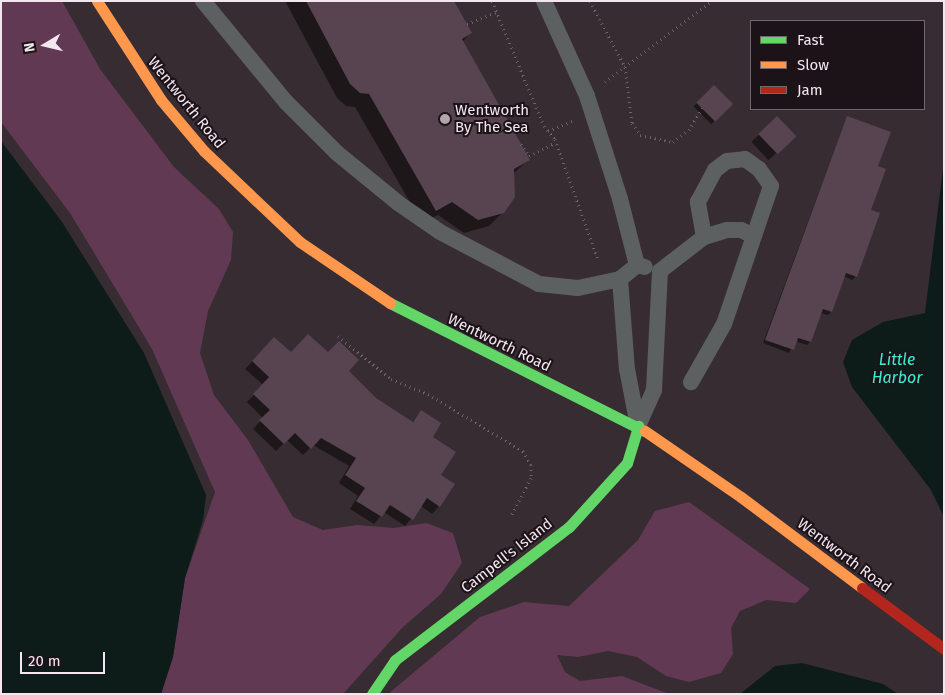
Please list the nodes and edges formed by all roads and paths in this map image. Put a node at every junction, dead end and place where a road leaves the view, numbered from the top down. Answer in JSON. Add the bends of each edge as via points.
{"nodes":[{"id":1,"x":97,"y":1,"type":"edge"},
{"id":2,"x":203,"y":1,"type":"edge"},
{"id":3,"x":492,"y":1,"type":"edge"},
{"id":4,"x":544,"y":1,"type":"edge"},
{"id":5,"x":590,"y":1,"type":"edge"},
{"id":6,"x":712,"y":1,"type":"edge"},
{"id":7,"x":496,"y":12,"type":"junction"},
{"id":8,"x":467,"y":24,"type":"dead end"},
{"id":9,"x":624,"y":67,"type":"junction"},
{"id":10,"x":586,"y":96,"type":"junction"},
{"id":11,"x":702,"y":108,"type":"dead end"},
{"id":12,"x":556,"y":142,"type":"junction"},
{"id":13,"x":521,"y":144,"type":"dead end"},
{"id":14,"x":754,"y":236,"type":"junction"},
{"id":15,"x":704,"y":237,"type":"junction"},
{"id":16,"x":637,"y":265,"type":"junction"},
{"id":17,"x":660,"y":271,"type":"junction"},
{"id":18,"x":613,"y":280,"type":"junction"},
{"id":19,"x":338,"y":336,"type":"dead end"},
{"id":20,"x":690,"y":382,"type":"dead end"},
{"id":21,"x":638,"y":426,"type":"junction"},
{"id":22,"x":512,"y":514,"type":"dead end"},
{"id":23,"x":944,"y":650,"type":"edge"},
{"id":24,"x":372,"y":694,"type":"edge"}],
"edges":[{"from":1,"to":21,"type":"main road","name":"Wentworth Road","via":[[123,45],[185,129],[250,198],[300,242],[352,280],[409,315]]},
{"from":2,"to":18,"type":"lane","via":[[286,102],[337,154],[440,232],[532,282],[578,288]]},
{"from":3,"to":7,"type":"path"},
{"from":4,"to":10,"type":"lane"},
{"from":5,"to":9,"type":"path"},
{"from":6,"to":9,"type":"path"},
{"from":7,"to":8,"type":"path"},
{"from":7,"to":12,"type":"path","via":[[544,126]]},
{"from":9,"to":10,"type":"path"},
{"from":9,"to":11,"type":"path","via":[[632,123],[640,135],[674,142],[689,130]]},
{"from":10,"to":16,"type":"lane","via":[[620,199]]},
{"from":12,"to":13,"type":"path","via":[[529,156]]},
{"from":12,"to":18,"type":"path"},
{"from":14,"to":15,"type":"lane","via":[[741,230],[726,230]]},
{"from":14,"to":15,"type":"lane","via":[[771,186],[759,169],[745,159],[727,161],[715,170],[704,187],[698,202]]},
{"from":14,"to":20,"type":"lane","via":[[724,324]]},
{"from":15,"to":17,"type":"lane"},
{"from":16,"to":17,"type":"lane"},
{"from":16,"to":18,"type":"lane"},
{"from":17,"to":21,"type":"lane","via":[[654,390]]},
{"from":18,"to":21,"type":"lane"},
{"from":19,"to":22,"type":"path","via":[[391,379],[428,394],[523,451],[531,465],[531,478]]},
{"from":21,"to":23,"type":"main road","name":"Wentworth Road","via":[[741,497]]},
{"from":21,"to":24,"type":"main road","name":"Campell's Island","via":[[627,463],[569,527],[395,660]]}]}
